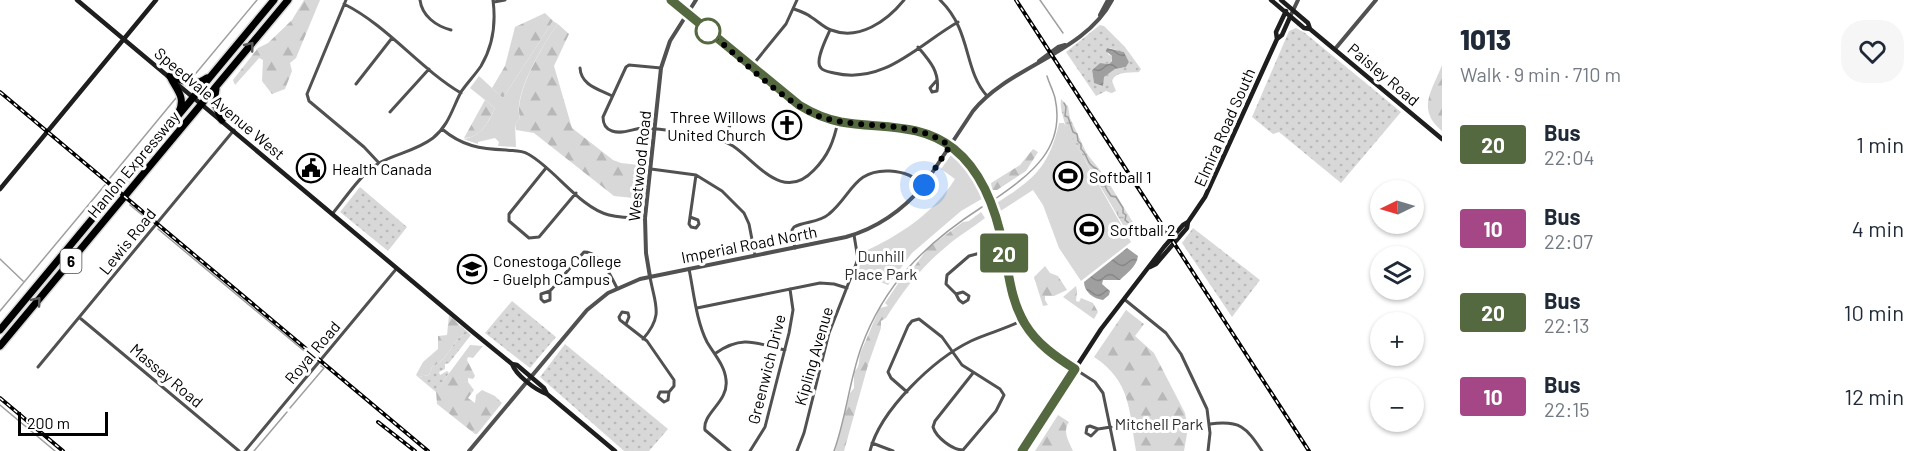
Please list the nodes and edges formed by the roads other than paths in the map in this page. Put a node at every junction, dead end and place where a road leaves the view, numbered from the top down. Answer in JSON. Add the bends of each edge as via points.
{"nodes":[{"id":1,"x":77,"y":0,"type":"edge"},
{"id":2,"x":156,"y":0,"type":"edge"},
{"id":3,"x":274,"y":0,"type":"edge"},
{"id":4,"x":288,"y":0,"type":"edge"},
{"id":5,"x":420,"y":0,"type":"edge"},
{"id":6,"x":505,"y":0,"type":"edge"},
{"id":7,"x":672,"y":0,"type":"edge"},
{"id":8,"x":696,"y":0,"type":"edge"},
{"id":9,"x":797,"y":0,"type":"edge"},
{"id":10,"x":904,"y":0,"type":"edge"},
{"id":11,"x":940,"y":0,"type":"edge"},
{"id":12,"x":1108,"y":0,"type":"edge"},
{"id":13,"x":1112,"y":0,"type":"edge"},
{"id":14,"x":1271,"y":0,"type":"edge"},
{"id":15,"x":1281,"y":0,"type":"edge"},
{"id":16,"x":1291,"y":0,"type":"edge"},
{"id":17,"x":1298,"y":0,"type":"edge"},
{"id":18,"x":1376,"y":0,"type":"edge"},
{"id":19,"x":493,"y":1,"type":"edge"},
{"id":20,"x":345,"y":2,"type":"edge"},
{"id":21,"x":1288,"y":6,"type":"junction"},
{"id":22,"x":794,"y":9,"type":"junction"},
{"id":23,"x":1293,"y":10,"type":"junction"},
{"id":24,"x":687,"y":13,"type":"junction"},
{"id":25,"x":1288,"y":15,"type":"junction"},
{"id":26,"x":1100,"y":16,"type":"junction"},
{"id":27,"x":958,"y":22,"type":"junction"},
{"id":28,"x":1310,"y":29,"type":"junction"},
{"id":29,"x":451,"y":30,"type":"dead end"},
{"id":30,"x":830,"y":30,"type":"junction"},
{"id":31,"x":392,"y":38,"type":"junction"},
{"id":32,"x":124,"y":39,"type":"junction"},
{"id":33,"x":918,"y":47,"type":"junction"},
{"id":34,"x":1335,"y":50,"type":"junction"},
{"id":35,"x":751,"y":67,"type":"junction"},
{"id":36,"x":580,"y":68,"type":"dead end"},
{"id":37,"x":661,"y":68,"type":"junction"},
{"id":38,"x":429,"y":69,"type":"junction"},
{"id":39,"x":212,"y":75,"type":"junction"},
{"id":40,"x":170,"y":76,"type":"junction"},
{"id":41,"x":937,"y":80,"type":"dead end"},
{"id":42,"x":356,"y":84,"type":"dead end"},
{"id":43,"x":217,"y":86,"type":"junction"},
{"id":44,"x":461,"y":93,"type":"junction"},
{"id":45,"x":194,"y":96,"type":"junction"},
{"id":46,"x":612,"y":96,"type":"junction"},
{"id":47,"x":987,"y":96,"type":"junction"},
{"id":48,"x":202,"y":103,"type":"junction"},
{"id":49,"x":390,"y":112,"type":"dead end"},
{"id":50,"x":176,"y":116,"type":"junction"},
{"id":51,"x":736,"y":118,"type":"dead end"},
{"id":52,"x":222,"y":120,"type":"junction"},
{"id":53,"x":838,"y":122,"type":"junction"},
{"id":54,"x":442,"y":129,"type":"junction"},
{"id":55,"x":655,"y":129,"type":"junction"},
{"id":56,"x":234,"y":130,"type":"junction"},
{"id":57,"x":1442,"y":139,"type":"edge"},
{"id":58,"x":723,"y":140,"type":"junction"},
{"id":59,"x":950,"y":146,"type":"junction"},
{"id":60,"x":378,"y":164,"type":"junction"},
{"id":61,"x":547,"y":168,"type":"junction"},
{"id":62,"x":651,"y":169,"type":"junction"},
{"id":63,"x":696,"y":175,"type":"junction"},
{"id":64,"x":924,"y":185,"type":"junction"},
{"id":65,"x":0,"y":189,"type":"edge"},
{"id":66,"x":576,"y":193,"type":"junction"},
{"id":67,"x":333,"y":213,"type":"junction"},
{"id":68,"x":690,"y":217,"type":"dead end"},
{"id":69,"x":645,"y":218,"type":"junction"},
{"id":70,"x":854,"y":235,"type":"junction"},
{"id":71,"x":1003,"y":247,"type":"junction"},
{"id":72,"x":795,"y":248,"type":"junction"},
{"id":73,"x":755,"y":255,"type":"junction"},
{"id":74,"x":397,"y":268,"type":"junction"},
{"id":75,"x":689,"y":269,"type":"junction"},
{"id":76,"x":650,"y":277,"type":"junction"},
{"id":77,"x":617,"y":288,"type":"junction"},
{"id":78,"x":847,"y":288,"type":"junction"},
{"id":79,"x":790,"y":289,"type":"junction"},
{"id":80,"x":550,"y":291,"type":"dead end"},
{"id":81,"x":956,"y":294,"type":"dead end"},
{"id":82,"x":1124,"y":299,"type":"junction"},
{"id":83,"x":697,"y":308,"type":"junction"},
{"id":84,"x":80,"y":318,"type":"junction"},
{"id":85,"x":1023,"y":320,"type":"junction"},
{"id":86,"x":626,"y":324,"type":"dead end"},
{"id":87,"x":0,"y":330,"type":"edge"},
{"id":88,"x":643,"y":339,"type":"junction"},
{"id":89,"x":0,"y":346,"type":"edge"},
{"id":90,"x":785,"y":350,"type":"junction"},
{"id":91,"x":953,"y":351,"type":"junction"},
{"id":92,"x":715,"y":353,"type":"junction"},
{"id":93,"x":38,"y":367,"type":"dead end"},
{"id":94,"x":1075,"y":369,"type":"junction"},
{"id":95,"x":973,"y":373,"type":"junction"},
{"id":96,"x":529,"y":379,"type":"junction"},
{"id":97,"x":669,"y":392,"type":"dead end"},
{"id":98,"x":908,"y":392,"type":"junction"},
{"id":99,"x":1210,"y":424,"type":"junction"},
{"id":100,"x":1111,"y":428,"type":"junction"},
{"id":101,"x":1098,"y":429,"type":"dead end"},
{"id":102,"x":872,"y":443,"type":"junction"},
{"id":103,"x":240,"y":451,"type":"edge"},
{"id":104,"x":245,"y":451,"type":"edge"},
{"id":105,"x":470,"y":451,"type":"edge"},
{"id":106,"x":615,"y":451,"type":"edge"},
{"id":107,"x":730,"y":451,"type":"edge"},
{"id":108,"x":750,"y":451,"type":"edge"},
{"id":109,"x":797,"y":451,"type":"edge"},
{"id":110,"x":870,"y":451,"type":"edge"},
{"id":111,"x":893,"y":451,"type":"edge"},
{"id":112,"x":1022,"y":451,"type":"edge"},
{"id":113,"x":1115,"y":451,"type":"edge"},
{"id":114,"x":1208,"y":451,"type":"edge"},
{"id":115,"x":1262,"y":451,"type":"edge"}],
"edges":[{"from":1,"to":32,"type":"main road","name":"Speedvale Avenue West"},
{"from":2,"to":32,"type":"main road"},
{"from":3,"to":39,"type":"highway","name":"Hanlon Expressway","number":"6"},
{"from":43,"to":4,"type":"highway","name":"Hanlon Expressway","number":"6","one_way":true},
{"from":5,"to":29,"type":"street","via":[[424,14],[440,27]]},
{"from":6,"to":19,"type":"street"},
{"from":7,"to":24,"type":"main road"},
{"from":8,"to":24,"type":"street","name":"Westwood Road"},
{"from":9,"to":22,"type":"street"},
{"from":10,"to":30,"type":"street","via":[[885,19],[863,31]]},
{"from":11,"to":27,"type":"street"},
{"from":12,"to":26,"type":"street"},
{"from":13,"to":26,"type":"street"},
{"from":14,"to":25,"type":"main road","name":"Paisley Road"},
{"from":15,"to":21,"type":"main road","name":"Paisley Road"},
{"from":16,"to":21,"type":"street","name":"Elmira Road South"},
{"from":17,"to":23,"type":"street","name":"Elmira Road South"},
{"from":18,"to":34,"type":"street"},
{"from":19,"to":44,"type":"street","via":[[493,31],[487,54]]},
{"from":20,"to":31,"type":"street"},
{"from":20,"to":60,"type":"street","via":[[307,97]]},
{"from":21,"to":23,"type":"main road","name":"Paisley Road"},
{"from":21,"to":25,"type":"main road","name":"Elmira Road South"},
{"from":22,"to":30,"type":"street"},
{"from":22,"to":35,"type":"street","via":[[783,30]]},
{"from":23,"to":25,"type":"street","name":"Elmira Road South"},
{"from":23,"to":28,"type":"main road","name":"Paisley Road"},
{"from":24,"to":35,"type":"street"},
{"from":24,"to":37,"type":"street","name":"Westwood Road","via":[[670,41]]},
{"from":25,"to":28,"type":"main road","name":"Paisley Road"},
{"from":25,"to":82,"type":"main road","name":"Elmira Road South","via":[[1276,32],[1277,39],[1206,197]]},
{"from":26,"to":47,"type":"street","name":"Imperial Road North","via":[[1061,51]]},
{"from":27,"to":33,"type":"street"},
{"from":27,"to":47,"type":"street","via":[[978,85]]},
{"from":28,"to":34,"type":"main road","name":"Paisley Road"},
{"from":30,"to":33,"type":"street","via":[[818,64],[833,73],[879,72]]},
{"from":31,"to":38,"type":"street"},
{"from":31,"to":42,"type":"street"},
{"from":32,"to":40,"type":"main road","name":"Speedvale Avenue West"},
{"from":32,"to":65,"type":"main road"},
{"from":33,"to":41,"type":"street","via":[[934,66]]},
{"from":34,"to":57,"type":"main road","name":"Paisley Road"},
{"from":35,"to":53,"type":"street","via":[[799,105]]},
{"from":36,"to":46,"type":"street","via":[[586,83]]},
{"from":37,"to":46,"type":"street","via":[[629,65]]},
{"from":37,"to":55,"type":"street","name":"Westwood Road"},
{"from":38,"to":44,"type":"street"},
{"from":38,"to":49,"type":"street"},
{"from":39,"to":40,"type":"highway","via":[[193,84]]},
{"from":39,"to":45,"type":"highway","name":"Hanlon Expressway","number":"6"},
{"from":40,"to":45,"type":"main road","name":"Speedvale Avenue West"},
{"from":40,"to":50,"type":"highway","via":[[182,96]]},
{"from":43,"to":48,"type":"highway","name":"Hanlon Expressway","number":"6"},
{"from":43,"to":52,"type":"highway","via":[[214,102]]},
{"from":44,"to":54,"type":"street"},
{"from":45,"to":48,"type":"main road","name":"Speedvale Avenue West"},
{"from":45,"to":50,"type":"highway","name":"Hanlon Expressway","number":"6"},
{"from":46,"to":55,"type":"street","via":[[603,117],[607,128],[624,133]]},
{"from":47,"to":59,"type":"street","name":"Imperial Road North"},
{"from":48,"to":52,"type":"main road","name":"Speedvale Avenue West"},
{"from":89,"to":48,"type":"highway","name":"Hanlon Expressway","number":"6","one_way":true},
{"from":50,"to":87,"type":"highway","name":"Hanlon Expressway","number":"6"},
{"from":51,"to":58,"type":"street"},
{"from":52,"to":56,"type":"main road","name":"Speedvale Avenue West"},
{"from":53,"to":58,"type":"street","via":[[827,154],[806,177],[792,182],[774,179]]},
{"from":53,"to":59,"type":"street","via":[[912,129]]},
{"from":54,"to":60,"type":"street","via":[[418,147]]},
{"from":54,"to":61,"type":"street","via":[[468,146],[524,152]]},
{"from":55,"to":58,"type":"street"},
{"from":55,"to":62,"type":"street","name":"Westwood Road"},
{"from":56,"to":67,"type":"main road","name":"Speedvale Avenue West"},
{"from":56,"to":84,"type":"street","name":"Lewis Road"},
{"from":59,"to":64,"type":"street","name":"Imperial Road North"},
{"from":59,"to":71,"type":"street","via":[[979,177]]},
{"from":60,"to":67,"type":"street"},
{"from":61,"to":66,"type":"street"},
{"from":61,"to":66,"type":"street","via":[[509,214],[509,221],[529,238],[539,237]]},
{"from":62,"to":63,"type":"street"},
{"from":62,"to":69,"type":"street","name":"Westwood Road"},
{"from":63,"to":68,"type":"street"},
{"from":63,"to":73,"type":"street","via":[[722,191],[744,213]]},
{"from":64,"to":70,"type":"street","name":"Imperial Road North","via":[[893,215]]},
{"from":64,"to":72,"type":"street","via":[[900,172],[869,173],[856,182],[827,216],[794,227]]},
{"from":66,"to":69,"type":"street","via":[[608,215]]},
{"from":67,"to":74,"type":"main road","name":"Speedvale Avenue West"},
{"from":69,"to":76,"type":"street","name":"Westwood Road"},
{"from":70,"to":72,"type":"street","name":"Imperial Road North"},
{"from":70,"to":78,"type":"street","name":"Kipling Avenue","via":[[858,259]]},
{"from":71,"to":81,"type":"street","via":[[969,256],[947,275],[946,284]]},
{"from":71,"to":85,"type":"street","via":[[1011,290]]},
{"from":72,"to":73,"type":"street","name":"Imperial Road North"},
{"from":73,"to":75,"type":"street","name":"Imperial Road North"},
{"from":74,"to":96,"type":"main road","name":"Speedvale Avenue West"},
{"from":74,"to":104,"type":"street","name":"Royal Road"},
{"from":75,"to":76,"type":"street","name":"Imperial Road North"},
{"from":75,"to":83,"type":"street"},
{"from":76,"to":77,"type":"street","name":"Imperial Road North"},
{"from":76,"to":88,"type":"street","name":"Westwood Road","via":[[657,315]]},
{"from":77,"to":80,"type":"street","via":[[598,259],[584,252]]},
{"from":77,"to":96,"type":"street","name":"Imperial Road North","via":[[587,310]]},
{"from":78,"to":79,"type":"street","via":[[829,283]]},
{"from":78,"to":109,"type":"street","name":"Kipling Avenue","via":[[829,333]]},
{"from":79,"to":83,"type":"street"},
{"from":79,"to":90,"type":"street","name":"Greenwich Drive","via":[[793,316]]},
{"from":82,"to":94,"type":"main road","name":"Elmira Road South"},
{"from":82,"to":99,"type":"street","via":[[1176,345],[1203,399]]},
{"from":83,"to":92,"type":"street"},
{"from":84,"to":93,"type":"street","name":"Lewis Road"},
{"from":84,"to":103,"type":"street","name":"Massey Road"},
{"from":85,"to":91,"type":"street"},
{"from":85,"to":94,"type":"street","via":[[1046,349]]},
{"from":86,"to":88,"type":"street"},
{"from":88,"to":97,"type":"street","via":[[674,380]]},
{"from":90,"to":92,"type":"street","via":[[740,341]]},
{"from":90,"to":108,"type":"street","name":"Greenwich Drive","via":[[765,427]]},
{"from":91,"to":95,"type":"street"},
{"from":91,"to":98,"type":"street","via":[[933,365]]},
{"from":91,"to":98,"type":"street","via":[[923,322],[912,321],[888,372]]},
{"from":92,"to":107,"type":"street","via":[[727,380],[726,389],[704,425]]},
{"from":94,"to":100,"type":"street","via":[[1095,382],[1103,393]]},
{"from":94,"to":112,"type":"main road","name":"Elmira Road South"},
{"from":95,"to":95,"type":"street","via":[[1003,392],[1004,399],[959,451],[933,427]]},
{"from":96,"to":105,"type":"street","name":"Imperial Road North"},
{"from":96,"to":106,"type":"main road","name":"Speedvale Avenue West"},
{"from":98,"to":102,"type":"street"},
{"from":99,"to":114,"type":"street"},
{"from":99,"to":115,"type":"street","via":[[1228,422],[1240,426]]},
{"from":100,"to":101,"type":"street"},
{"from":100,"to":113,"type":"street"},
{"from":102,"to":110,"type":"street"},
{"from":102,"to":111,"type":"street"}]}
